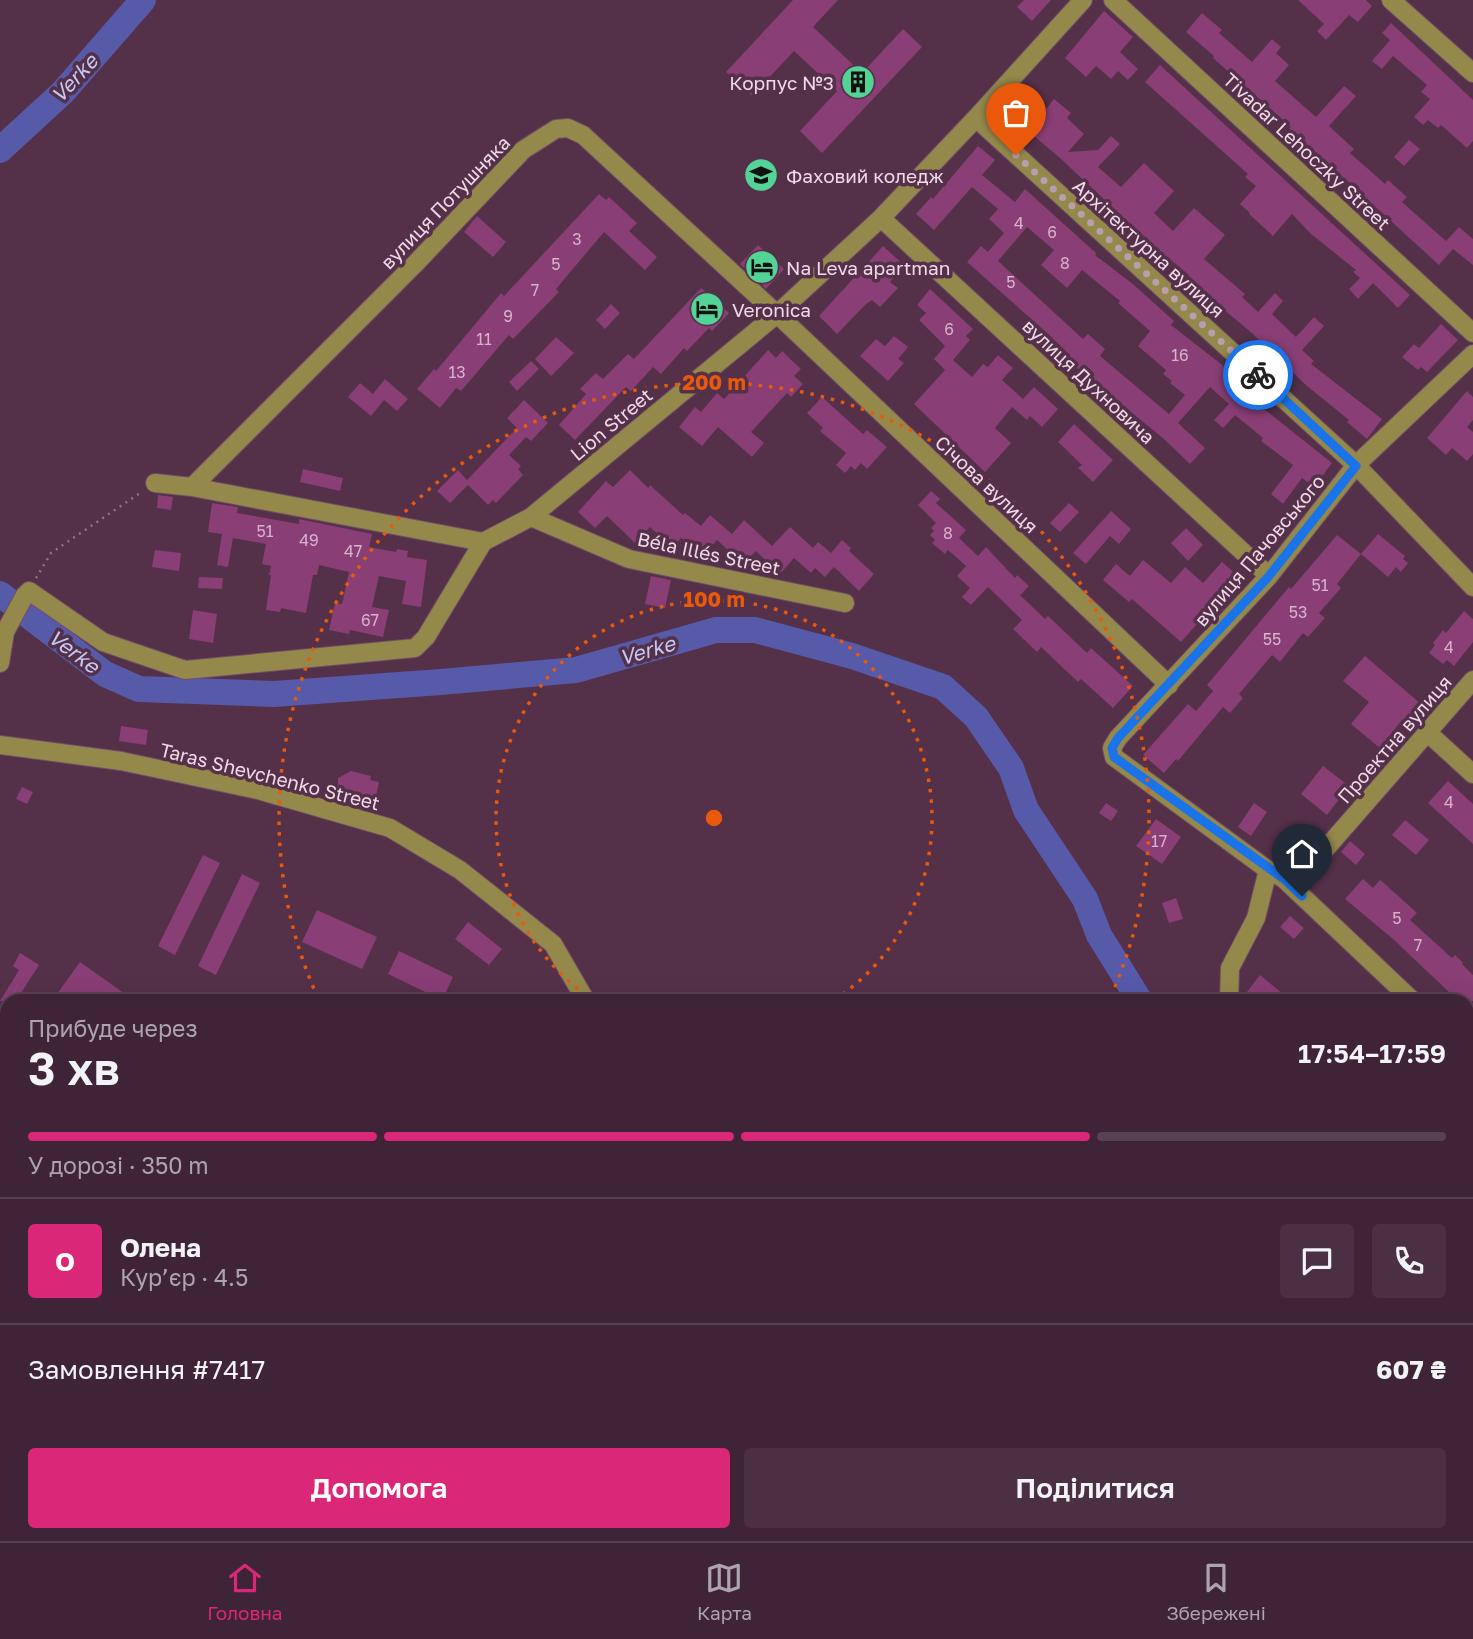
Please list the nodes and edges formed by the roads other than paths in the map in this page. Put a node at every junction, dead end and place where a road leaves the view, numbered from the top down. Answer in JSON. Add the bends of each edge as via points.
{"nodes":[{"id":1,"x":1083,"y":0,"type":"edge"},
{"id":2,"x":1113,"y":0,"type":"edge"},
{"id":3,"x":1391,"y":0,"type":"edge"},
{"id":4,"x":1473,"y":73,"type":"edge"},
{"id":5,"x":976,"y":118,"type":"junction"},
{"id":6,"x":881,"y":218,"type":"junction"},
{"id":7,"x":777,"y":314,"type":"junction"},
{"id":8,"x":1473,"y":333,"type":"edge"},
{"id":9,"x":1473,"y":354,"type":"edge"},
{"id":10,"x":1356,"y":466,"type":"junction"},
{"id":11,"x":155,"y":483,"type":"road end"},
{"id":12,"x":191,"y":487,"type":"junction"},
{"id":13,"x":531,"y":517,"type":"junction"},
{"id":14,"x":483,"y":542,"type":"junction"},
{"id":15,"x":1269,"y":576,"type":"junction"},
{"id":16,"x":1473,"y":587,"type":"edge"},
{"id":17,"x":845,"y":603,"type":"dead end"},
{"id":18,"x":0,"y":663,"type":"edge"},
{"id":19,"x":1473,"y":680,"type":"edge"},
{"id":20,"x":1169,"y":685,"type":"junction"},
{"id":21,"x":1427,"y":732,"type":"junction"},
{"id":22,"x":0,"y":746,"type":"edge"},
{"id":23,"x":1473,"y":774,"type":"edge"},
{"id":24,"x":1276,"y":874,"type":"junction"},
{"id":25,"x":582,"y":994,"type":"edge"},
{"id":26,"x":1229,"y":994,"type":"edge"},
{"id":27,"x":1405,"y":994,"type":"edge"}],
"edges":[{"from":1,"to":5,"type":"street","name":"Lion Street"},
{"from":2,"to":8,"type":"street","name":"Tivadar Lehoczky Street"},
{"from":3,"to":4,"type":"street"},
{"from":5,"to":6,"type":"street","name":"Lion Street"},
{"from":5,"to":10,"type":"street","name":"Архітектурна вулиця"},
{"from":6,"to":7,"type":"street","name":"Lion Street"},
{"from":6,"to":15,"type":"street","name":"вулиця Духновича"},
{"from":7,"to":12,"type":"street","name":"вулиця Потушняка","via":[[583,135],[568,128],[556,129],[523,150]]},
{"from":7,"to":13,"type":"street","name":"Lion Street"},
{"from":7,"to":20,"type":"street","name":"Січова вулиця"},
{"from":9,"to":10,"type":"street","name":"вулиця Пачовського"},
{"from":10,"to":15,"type":"street","name":"вулиця Пачовського"},
{"from":10,"to":16,"type":"street"},
{"from":11,"to":12,"type":"street"},
{"from":12,"to":14,"type":"street"},
{"from":13,"to":14,"type":"street","name":"Lion Street"},
{"from":13,"to":17,"type":"street","name":"Béla Illés Street","via":[[629,559]]},
{"from":14,"to":18,"type":"street","via":[[415,648],[185,670],[103,642],[27,593],[5,632]]},
{"from":15,"to":20,"type":"street","name":"вулиця Пачовського"},
{"from":19,"to":21,"type":"street","name":"Проектна вулиця"},
{"from":20,"to":24,"type":"street","name":"вулиця Пачовського","via":[[1118,738],[1112,748],[1114,757]]},
{"from":21,"to":23,"type":"street"},
{"from":21,"to":24,"type":"street","name":"Проектна вулиця","via":[[1308,869]]},
{"from":22,"to":25,"type":"street","name":"Taras Shevchenko Street","via":[[121,761],[258,790],[390,828],[460,870],[553,944]]},
{"from":24,"to":26,"type":"street","via":[[1230,968]]},
{"from":24,"to":27,"type":"street"}]}
